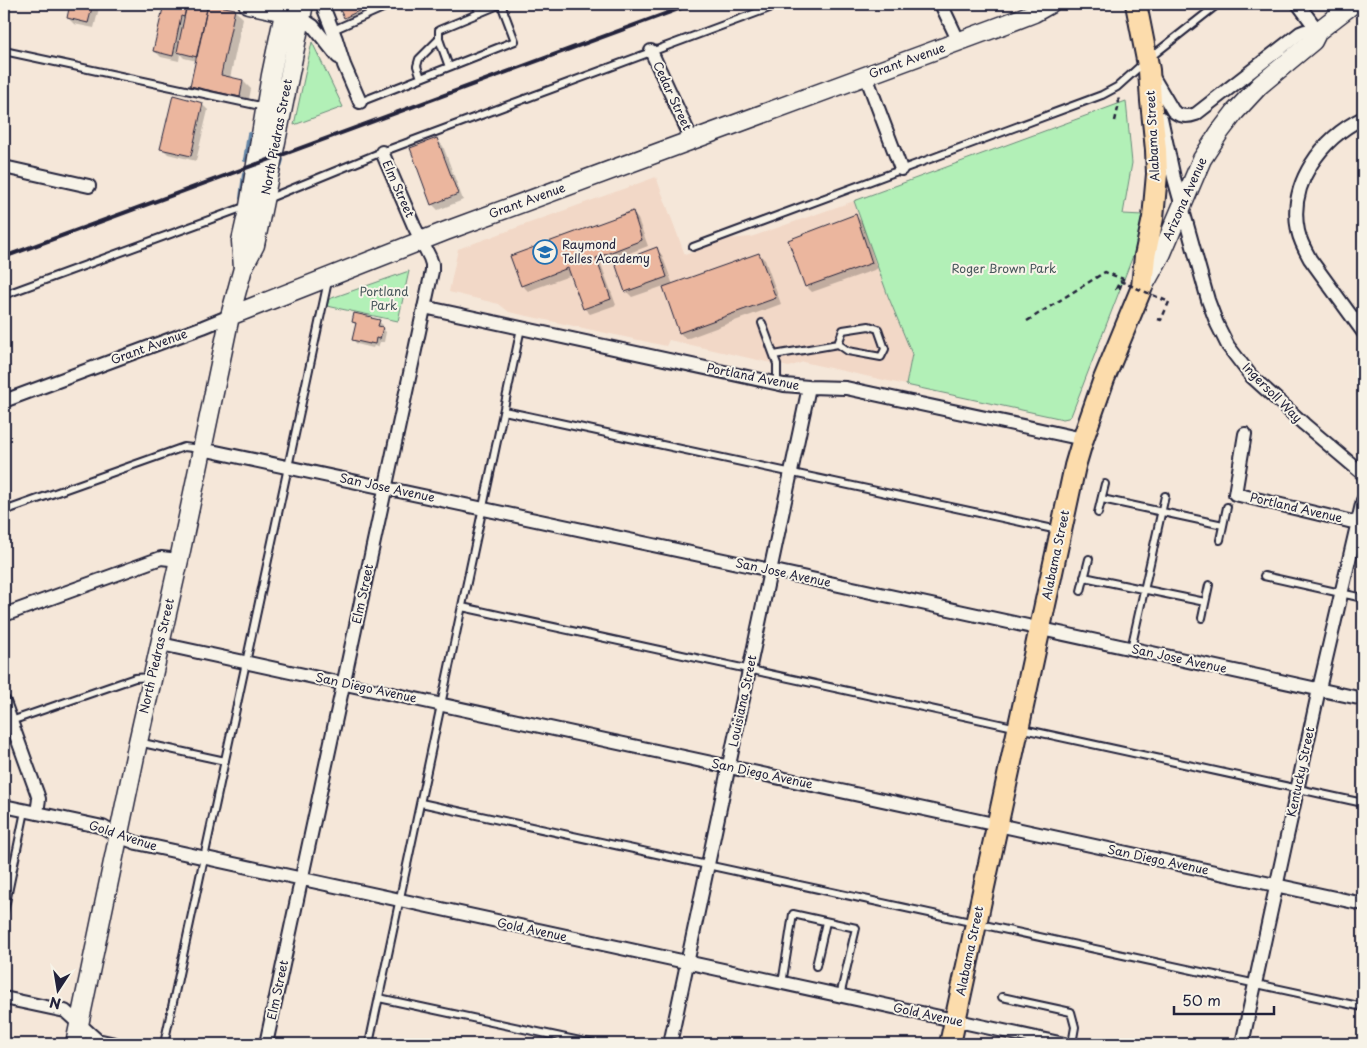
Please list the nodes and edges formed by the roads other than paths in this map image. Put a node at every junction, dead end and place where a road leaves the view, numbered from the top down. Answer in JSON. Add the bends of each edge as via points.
{"nodes":[{"id":1,"x":248,"y":4,"type":"edge"},
{"id":2,"x":322,"y":4,"type":"edge"},
{"id":3,"x":392,"y":4,"type":"edge"},
{"id":4,"x":476,"y":4,"type":"edge"},
{"id":5,"x":501,"y":4,"type":"edge"},
{"id":6,"x":780,"y":4,"type":"edge"},
{"id":7,"x":941,"y":4,"type":"edge"},
{"id":8,"x":1050,"y":4,"type":"edge"},
{"id":9,"x":1136,"y":4,"type":"edge"},
{"id":10,"x":1218,"y":4,"type":"edge"},
{"id":11,"x":1298,"y":4,"type":"edge"},
{"id":12,"x":1353,"y":4,"type":"edge"},
{"id":13,"x":285,"y":8,"type":"edge"},
{"id":14,"x":303,"y":11,"type":"edge"},
{"id":15,"x":480,"y":12,"type":"junction"},
{"id":16,"x":333,"y":30,"type":"junction"},
{"id":17,"x":1318,"y":31,"type":"junction"},
{"id":18,"x":439,"y":39,"type":"junction"},
{"id":19,"x":959,"y":42,"type":"junction"},
{"id":20,"x":4,"y":51,"type":"edge"},
{"id":21,"x":651,"y":51,"type":"junction"},
{"id":22,"x":344,"y":65,"type":"junction"},
{"id":23,"x":1148,"y":65,"type":"junction"},
{"id":24,"x":449,"y":67,"type":"junction"},
{"id":25,"x":866,"y":76,"type":"junction"},
{"id":26,"x":421,"y":78,"type":"junction"},
{"id":27,"x":360,"y":102,"type":"joint"},
{"id":28,"x":266,"y":108,"type":"junction"},
{"id":29,"x":1363,"y":118,"type":"edge"},
{"id":30,"x":692,"y":140,"type":"junction"},
{"id":31,"x":382,"y":152,"type":"junction"},
{"id":32,"x":4,"y":167,"type":"edge"},
{"id":33,"x":901,"y":169,"type":"junction"},
{"id":34,"x":89,"y":186,"type":"dead end"},
{"id":35,"x":257,"y":203,"type":"junction"},
{"id":36,"x":1182,"y":206,"type":"junction"},
{"id":37,"x":421,"y":241,"type":"junction"},
{"id":38,"x":693,"y":247,"type":"dead end"},
{"id":39,"x":329,"y":277,"type":"junction"},
{"id":40,"x":1142,"y":287,"type":"junction"},
{"id":41,"x":4,"y":295,"type":"edge"},
{"id":42,"x":424,"y":308,"type":"junction"},
{"id":43,"x":230,"y":316,"type":"junction"},
{"id":44,"x":762,"y":323,"type":"dead end"},
{"id":45,"x":521,"y":328,"type":"junction"},
{"id":46,"x":1363,"y":332,"type":"edge"},
{"id":47,"x":838,"y":344,"type":"junction"},
{"id":48,"x":774,"y":355,"type":"junction"},
{"id":49,"x":777,"y":383,"type":"junction"},
{"id":50,"x":809,"y":387,"type":"junction"},
{"id":51,"x":4,"y":401,"type":"edge"},
{"id":52,"x":504,"y":411,"type":"junction"},
{"id":53,"x":1245,"y":434,"type":"dead end"},
{"id":54,"x":1083,"y":439,"type":"junction"},
{"id":55,"x":202,"y":449,"type":"junction"},
{"id":56,"x":288,"y":467,"type":"junction"},
{"id":57,"x":791,"y":472,"type":"junction"},
{"id":58,"x":1363,"y":474,"type":"edge"},
{"id":59,"x":1105,"y":484,"type":"dead end"},
{"id":60,"x":386,"y":488,"type":"junction"},
{"id":61,"x":1165,"y":496,"type":"dead end"},
{"id":62,"x":1102,"y":499,"type":"junction"},
{"id":63,"x":1363,"y":500,"type":"edge"},
{"id":64,"x":1227,"y":507,"type":"dead end"},
{"id":65,"x":483,"y":509,"type":"junction"},
{"id":66,"x":4,"y":511,"type":"edge"},
{"id":67,"x":1162,"y":512,"type":"junction"},
{"id":68,"x":1098,"y":513,"type":"dead end"},
{"id":69,"x":1358,"y":523,"type":"junction"},
{"id":70,"x":1223,"y":525,"type":"junction"},
{"id":71,"x":1061,"y":531,"type":"junction"},
{"id":72,"x":1220,"y":540,"type":"dead end"},
{"id":73,"x":1089,"y":559,"type":"dead end"},
{"id":74,"x":179,"y":560,"type":"junction"},
{"id":75,"x":770,"y":570,"type":"junction"},
{"id":76,"x":1264,"y":576,"type":"dead end"},
{"id":77,"x":1084,"y":577,"type":"junction"},
{"id":78,"x":1209,"y":585,"type":"dead end"},
{"id":79,"x":1144,"y":589,"type":"junction"},
{"id":80,"x":1081,"y":591,"type":"dead end"},
{"id":81,"x":1341,"y":593,"type":"junction"},
{"id":82,"x":1363,"y":598,"type":"edge"},
{"id":83,"x":1205,"y":602,"type":"junction"},
{"id":84,"x":462,"y":607,"type":"junction"},
{"id":85,"x":4,"y":615,"type":"edge"},
{"id":86,"x":1202,"y":618,"type":"dead end"},
{"id":87,"x":1040,"y":629,"type":"junction"},
{"id":88,"x":160,"y":644,"type":"junction"},
{"id":89,"x":1132,"y":649,"type":"junction"},
{"id":90,"x":246,"y":662,"type":"junction"},
{"id":91,"x":749,"y":670,"type":"junction"},
{"id":92,"x":152,"y":677,"type":"junction"},
{"id":93,"x":344,"y":683,"type":"junction"},
{"id":94,"x":1319,"y":689,"type":"junction"},
{"id":95,"x":1363,"y":699,"type":"edge"},
{"id":96,"x":4,"y":702,"type":"edge"},
{"id":97,"x":442,"y":704,"type":"junction"},
{"id":98,"x":11,"y":721,"type":"junction"},
{"id":99,"x":1018,"y":728,"type":"junction"},
{"id":100,"x":138,"y":742,"type":"junction"},
{"id":101,"x":225,"y":761,"type":"junction"},
{"id":102,"x":729,"y":767,"type":"junction"},
{"id":103,"x":1298,"y":789,"type":"junction"},
{"id":104,"x":421,"y":802,"type":"junction"},
{"id":105,"x":1363,"y":804,"type":"edge"},
{"id":106,"x":4,"y":806,"type":"edge"},
{"id":107,"x":31,"y":812,"type":"junction"},
{"id":108,"x":997,"y":825,"type":"junction"},
{"id":109,"x":118,"y":836,"type":"junction"},
{"id":110,"x":204,"y":858,"type":"junction"},
{"id":111,"x":708,"y":865,"type":"junction"},
{"id":112,"x":302,"y":879,"type":"junction"},
{"id":113,"x":1277,"y":885,"type":"junction"},
{"id":114,"x":400,"y":901,"type":"junction"},
{"id":115,"x":1363,"y":904,"type":"edge"},
{"id":116,"x":4,"y":912,"type":"edge"},
{"id":117,"x":826,"y":922,"type":"junction"},
{"id":118,"x":976,"y":923,"type":"junction"},
{"id":119,"x":687,"y":963,"type":"junction"},
{"id":120,"x":816,"y":966,"type":"dead end"},
{"id":121,"x":782,"y":984,"type":"junction"},
{"id":122,"x":1255,"y":984,"type":"junction"},
{"id":123,"x":840,"y":996,"type":"junction"},
{"id":124,"x":1002,"y":996,"type":"dead end"},
{"id":125,"x":4,"y":998,"type":"edge"},
{"id":126,"x":379,"y":998,"type":"junction"},
{"id":127,"x":1363,"y":1007,"type":"edge"},
{"id":128,"x":955,"y":1021,"type":"junction"},
{"id":129,"x":79,"y":1025,"type":"junction"},
{"id":130,"x":75,"y":1044,"type":"edge"},
{"id":131,"x":115,"y":1044,"type":"edge"},
{"id":132,"x":164,"y":1044,"type":"edge"},
{"id":133,"x":266,"y":1044,"type":"edge"},
{"id":134,"x":369,"y":1044,"type":"edge"},
{"id":135,"x":594,"y":1044,"type":"edge"},
{"id":136,"x":670,"y":1044,"type":"edge"},
{"id":137,"x":950,"y":1044,"type":"edge"},
{"id":138,"x":1064,"y":1044,"type":"edge"},
{"id":139,"x":1072,"y":1044,"type":"edge"},
{"id":140,"x":1242,"y":1044,"type":"edge"}],
"edges":[{"from":1,"to":13,"type":"main road"},
{"from":2,"to":16,"type":"street"},
{"from":3,"to":16,"type":"lane"},
{"from":4,"to":15,"type":"lane"},
{"from":5,"to":15,"type":"lane"},
{"from":5,"to":24,"type":"lane","via":[[515,41]]},
{"from":6,"to":21,"type":"lane"},
{"from":7,"to":19,"type":"street"},
{"from":8,"to":19,"type":"main road","name":"Grant Avenue"},
{"from":9,"to":23,"type":"main road","name":"Alabama Street"},
{"from":10,"to":23,"type":"lane"},
{"from":11,"to":17,"type":"street"},
{"from":12,"to":17,"type":"main road","name":"Arizona Avenue"},
{"from":13,"to":14,"type":"main road"},
{"from":13,"to":28,"type":"main road","name":"North Piedras Street"},
{"from":14,"to":22,"type":"street"},
{"from":14,"to":35,"type":"main road","name":"North Piedras Street","via":[[272,159]]},
{"from":15,"to":18,"type":"lane","via":[[439,30]]},
{"from":16,"to":22,"type":"street"},
{"from":17,"to":23,"type":"street","name":"Arizona Avenue","via":[[1300,33],[1190,116],[1173,111]]},
{"from":17,"to":36,"type":"main road","name":"Arizona Avenue","via":[[1313,41],[1260,85],[1235,112],[1202,159]]},
{"from":18,"to":24,"type":"lane"},
{"from":18,"to":26,"type":"lane","via":[[420,59],[417,66]]},
{"from":19,"to":25,"type":"main road","name":"Grant Avenue"},
{"from":20,"to":28,"type":"lane"},
{"from":21,"to":30,"type":"street","name":"Cedar Street"},
{"from":21,"to":31,"type":"lane"},
{"from":22,"to":27,"type":"street"},
{"from":23,"to":33,"type":"lane","via":[[1102,95]]},
{"from":23,"to":36,"type":"street","name":"Alabama Street"},
{"from":23,"to":40,"type":"main road","name":"Alabama Street","via":[[1157,174]]},
{"from":24,"to":26,"type":"lane"},
{"from":25,"to":30,"type":"main road","name":"Grant Avenue"},
{"from":25,"to":33,"type":"street"},
{"from":26,"to":27,"type":"lane"},
{"from":28,"to":35,"type":"main road","name":"North Piedras Street"},
{"from":29,"to":46,"type":"street","via":[[1332,138],[1319,152],[1301,187],[1296,219],[1307,253]]},
{"from":30,"to":37,"type":"main road","name":"Grant Avenue"},
{"from":31,"to":35,"type":"lane"},
{"from":31,"to":37,"type":"street","name":"Elm Street"},
{"from":32,"to":34,"type":"street"},
{"from":33,"to":38,"type":"lane"},
{"from":35,"to":41,"type":"lane"},
{"from":35,"to":43,"type":"main road","name":"North Piedras Street","via":[[255,245],[244,268]]},
{"from":36,"to":40,"type":"main road","name":"Arizona Avenue"},
{"from":36,"to":58,"type":"street","name":"Ingersoll Way","via":[[1208,300],[1228,346],[1251,376]]},
{"from":37,"to":39,"type":"main road","name":"Grant Avenue"},
{"from":37,"to":42,"type":"street","name":"Elm Street","via":[[432,264]]},
{"from":39,"to":43,"type":"main road","name":"Grant Avenue"},
{"from":39,"to":56,"type":"lane"},
{"from":40,"to":54,"type":"main road","name":"Alabama Street"},
{"from":42,"to":45,"type":"street","name":"Portland Avenue"},
{"from":42,"to":60,"type":"street","name":"Elm Street"},
{"from":43,"to":51,"type":"street","name":"Grant Avenue"},
{"from":43,"to":55,"type":"main road","name":"North Piedras Street"},
{"from":44,"to":48,"type":"lane"},
{"from":45,"to":49,"type":"street","name":"Portland Avenue"},
{"from":45,"to":52,"type":"lane"},
{"from":47,"to":47,"type":"lane","via":[[848,351],[880,357],[885,349],[878,329],[869,326],[843,330]]},
{"from":47,"to":48,"type":"lane"},
{"from":48,"to":49,"type":"lane"},
{"from":49,"to":50,"type":"street","name":"Portland Avenue"},
{"from":50,"to":54,"type":"street","name":"Portland Avenue","via":[[846,388]]},
{"from":50,"to":57,"type":"street","name":"Louisiana Street"},
{"from":52,"to":57,"type":"lane"},
{"from":52,"to":65,"type":"lane"},
{"from":53,"to":69,"type":"street","name":"Portland Avenue","via":[[1235,494]]},
{"from":54,"to":71,"type":"main road","name":"Alabama Street"},
{"from":55,"to":56,"type":"street","name":"San Jose Avenue"},
{"from":55,"to":66,"type":"lane","via":[[184,447]]},
{"from":55,"to":74,"type":"main road","name":"North Piedras Street"},
{"from":56,"to":60,"type":"street","name":"San Jose Avenue"},
{"from":56,"to":90,"type":"lane"},
{"from":57,"to":71,"type":"lane"},
{"from":57,"to":75,"type":"street","name":"Louisiana Street"},
{"from":59,"to":62,"type":"lane"},
{"from":60,"to":65,"type":"street","name":"San Jose Avenue"},
{"from":60,"to":93,"type":"street","name":"Elm Street"},
{"from":61,"to":67,"type":"lane"},
{"from":62,"to":67,"type":"lane"},
{"from":62,"to":68,"type":"lane"},
{"from":63,"to":69,"type":"street","name":"Kentucky Street"},
{"from":64,"to":70,"type":"lane"},
{"from":65,"to":75,"type":"street","name":"San Jose Avenue"},
{"from":65,"to":84,"type":"lane"},
{"from":67,"to":70,"type":"lane"},
{"from":67,"to":79,"type":"lane"},
{"from":69,"to":81,"type":"street","name":"Kentucky Street"},
{"from":70,"to":72,"type":"lane"},
{"from":71,"to":87,"type":"main road","name":"Alabama Street"},
{"from":73,"to":77,"type":"lane"},
{"from":74,"to":85,"type":"street","via":[[161,558]]},
{"from":74,"to":88,"type":"main road","name":"North Piedras Street"},
{"from":75,"to":87,"type":"street","name":"San Jose Avenue"},
{"from":75,"to":91,"type":"street","name":"Louisiana Street"},
{"from":76,"to":81,"type":"lane"},
{"from":77,"to":79,"type":"lane"},
{"from":77,"to":80,"type":"lane"},
{"from":78,"to":83,"type":"lane"},
{"from":79,"to":83,"type":"lane"},
{"from":79,"to":89,"type":"lane"},
{"from":81,"to":82,"type":"lane"},
{"from":81,"to":94,"type":"street","name":"Kentucky Street"},
{"from":83,"to":86,"type":"lane"},
{"from":84,"to":91,"type":"lane"},
{"from":84,"to":97,"type":"lane"},
{"from":87,"to":89,"type":"street","name":"San Jose Avenue"},
{"from":87,"to":99,"type":"main road","name":"Alabama Street"},
{"from":88,"to":90,"type":"street","name":"San Diego Avenue"},
{"from":88,"to":92,"type":"main road","name":"North Piedras Street"},
{"from":89,"to":94,"type":"street","name":"San Jose Avenue"},
{"from":90,"to":93,"type":"street","name":"San Diego Avenue"},
{"from":90,"to":101,"type":"lane"},
{"from":91,"to":99,"type":"lane"},
{"from":91,"to":102,"type":"street","name":"Louisiana Street"},
{"from":92,"to":98,"type":"lane","via":[[135,678]]},
{"from":92,"to":100,"type":"main road","name":"North Piedras Street"},
{"from":93,"to":97,"type":"street","name":"San Diego Avenue"},
{"from":93,"to":112,"type":"street","name":"Elm Street"},
{"from":94,"to":95,"type":"street","name":"San Jose Avenue"},
{"from":94,"to":103,"type":"street","name":"Kentucky Street"},
{"from":96,"to":98,"type":"street"},
{"from":97,"to":102,"type":"street","name":"San Diego Avenue"},
{"from":97,"to":104,"type":"lane"},
{"from":98,"to":107,"type":"street","via":[[39,800]]},
{"from":99,"to":103,"type":"lane"},
{"from":99,"to":108,"type":"main road","name":"Alabama Street"},
{"from":100,"to":101,"type":"lane"},
{"from":100,"to":109,"type":"main road","name":"North Piedras Street"},
{"from":101,"to":110,"type":"lane"},
{"from":102,"to":108,"type":"street","name":"San Diego Avenue"},
{"from":102,"to":111,"type":"street","name":"Louisiana Street"},
{"from":103,"to":105,"type":"lane"},
{"from":103,"to":113,"type":"street","name":"Kentucky Street"},
{"from":104,"to":111,"type":"lane"},
{"from":104,"to":114,"type":"lane"},
{"from":106,"to":107,"type":"street","name":"Gold Avenue"},
{"from":107,"to":109,"type":"street","name":"Gold Avenue","via":[[103,827]]},
{"from":107,"to":116,"type":"lane"},
{"from":108,"to":113,"type":"street","name":"San Diego Avenue"},
{"from":108,"to":118,"type":"main road","name":"Alabama Street"},
{"from":109,"to":110,"type":"street","name":"Gold Avenue"},
{"from":109,"to":129,"type":"main road","name":"North Piedras Street"},
{"from":110,"to":112,"type":"street","name":"Gold Avenue"},
{"from":110,"to":132,"type":"lane"},
{"from":111,"to":118,"type":"lane"},
{"from":111,"to":119,"type":"street","name":"Louisiana Street"},
{"from":112,"to":114,"type":"street","name":"Gold Avenue"},
{"from":112,"to":133,"type":"street","name":"Elm Street"},
{"from":113,"to":115,"type":"street","name":"San Diego Avenue"},
{"from":113,"to":122,"type":"street","name":"Kentucky Street"},
{"from":114,"to":119,"type":"street","name":"Gold Avenue"},
{"from":114,"to":126,"type":"lane"},
{"from":117,"to":120,"type":"lane"},
{"from":117,"to":121,"type":"lane","via":[[793,914]]},
{"from":117,"to":123,"type":"lane","via":[[856,928]]},
{"from":118,"to":122,"type":"lane"},
{"from":118,"to":128,"type":"main road","name":"Alabama Street"},
{"from":119,"to":121,"type":"street","name":"Gold Avenue"},
{"from":119,"to":136,"type":"street","name":"Louisiana Street"},
{"from":121,"to":123,"type":"street","name":"Gold Avenue"},
{"from":122,"to":127,"type":"lane"},
{"from":122,"to":140,"type":"street","name":"Kentucky Street"},
{"from":123,"to":128,"type":"street","name":"Gold Avenue"},
{"from":124,"to":139,"type":"lane","via":[[1071,1012],[1075,1027]]},
{"from":125,"to":129,"type":"street","via":[[64,1012]]},
{"from":126,"to":134,"type":"lane"},
{"from":126,"to":135,"type":"lane"},
{"from":128,"to":137,"type":"main road","name":"Alabama Street"},
{"from":128,"to":138,"type":"street","name":"Gold Avenue"},
{"from":129,"to":130,"type":"main road","name":"North Piedras Street"},
{"from":129,"to":131,"type":"street","via":[[97,1040]]}]}
